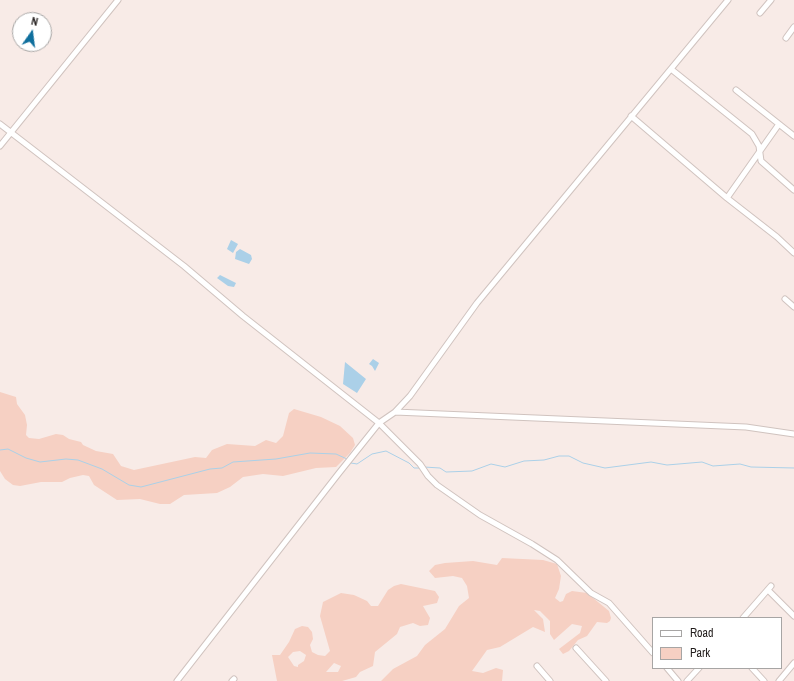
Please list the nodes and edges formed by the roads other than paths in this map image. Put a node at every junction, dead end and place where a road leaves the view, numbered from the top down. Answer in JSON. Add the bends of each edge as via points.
{"nodes":[{"id":1,"x":118,"y":0,"type":"edge"},
{"id":2,"x":728,"y":0,"type":"edge"},
{"id":3,"x":771,"y":0,"type":"edge"},
{"id":4,"x":760,"y":13,"type":"dead end"},
{"id":5,"x":794,"y":27,"type":"edge"},
{"id":6,"x":786,"y":38,"type":"dead end"},
{"id":7,"x":671,"y":69,"type":"junction"},
{"id":8,"x":736,"y":90,"type":"dead end"},
{"id":9,"x":632,"y":116,"type":"junction"},
{"id":10,"x":0,"y":124,"type":"edge"},
{"id":11,"x":779,"y":124,"type":"junction"},
{"id":12,"x":11,"y":132,"type":"junction"},
{"id":13,"x":794,"y":136,"type":"edge"},
{"id":14,"x":0,"y":146,"type":"edge"},
{"id":15,"x":759,"y":153,"type":"junction"},
{"id":16,"x":794,"y":190,"type":"edge"},
{"id":17,"x":727,"y":198,"type":"junction"},
{"id":18,"x":794,"y":252,"type":"edge"},
{"id":19,"x":785,"y":300,"type":"dead end"},
{"id":20,"x":794,"y":307,"type":"edge"},
{"id":21,"x":395,"y":412,"type":"junction"},
{"id":22,"x":379,"y":423,"type":"junction"},
{"id":23,"x":794,"y":434,"type":"edge"},
{"id":24,"x":794,"y":616,"type":"edge"},
{"id":25,"x":744,"y":617,"type":"edge"},
{"id":26,"x":576,"y":648,"type":"dead end"},
{"id":27,"x":652,"y":652,"type":"edge"},
{"id":28,"x":794,"y":663,"type":"edge"},
{"id":29,"x":537,"y":666,"type":"dead end"},
{"id":30,"x":668,"y":669,"type":"edge"},
{"id":31,"x":698,"y":669,"type":"edge"},
{"id":32,"x":753,"y":669,"type":"edge"},
{"id":33,"x":177,"y":681,"type":"edge"},
{"id":34,"x":550,"y":681,"type":"edge"},
{"id":35,"x":606,"y":681,"type":"edge"},
{"id":36,"x":678,"y":681,"type":"edge"},
{"id":37,"x":687,"y":681,"type":"edge"},
{"id":38,"x":764,"y":681,"type":"edge"},
{"id":39,"x":779,"y":681,"type":"edge"}],
"edges":[{"from":1,"to":12,"type":"street"},
{"from":2,"to":7,"type":"street"},
{"from":3,"to":4,"type":"street"},
{"from":5,"to":6,"type":"street"},
{"from":7,"to":9,"type":"street"},
{"from":7,"to":15,"type":"street","via":[[752,134],[759,146]]},
{"from":8,"to":11,"type":"street"},
{"from":9,"to":17,"type":"street"},
{"from":9,"to":21,"type":"street","via":[[477,303],[410,396]]},
{"from":10,"to":12,"type":"street"},
{"from":11,"to":13,"type":"street"},
{"from":11,"to":15,"type":"street"},
{"from":12,"to":14,"type":"street"},
{"from":12,"to":22,"type":"street","via":[[184,266]]},
{"from":15,"to":16,"type":"street","via":[[761,161]]},
{"from":15,"to":17,"type":"street"},
{"from":17,"to":18,"type":"street"},
{"from":19,"to":20,"type":"street"},
{"from":21,"to":22,"type":"street"},
{"from":21,"to":23,"type":"street","via":[[746,427]]},
{"from":22,"to":27,"type":"street","via":[[437,485],[480,515],[547,552],[591,594],[609,604]]},
{"from":22,"to":33,"type":"street"},
{"from":24,"to":25,"type":"street","via":[[770,588]]},
{"from":26,"to":35,"type":"street"},
{"from":28,"to":39,"type":"street"},
{"from":29,"to":34,"type":"street"},
{"from":30,"to":36,"type":"street"},
{"from":31,"to":37,"type":"street"},
{"from":32,"to":38,"type":"street"}]}
